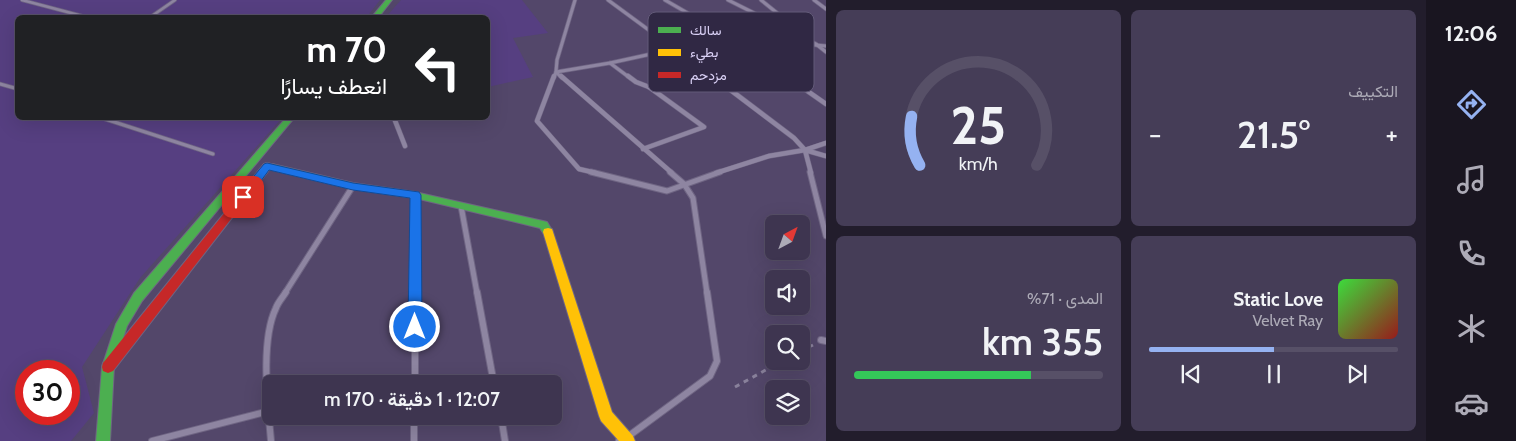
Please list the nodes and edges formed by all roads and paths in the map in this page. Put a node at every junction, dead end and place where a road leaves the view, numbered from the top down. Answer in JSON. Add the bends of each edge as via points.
{"nodes":[{"id":1,"x":22,"y":0,"type":"edge"},
{"id":2,"x":175,"y":0,"type":"edge"},
{"id":3,"x":389,"y":0,"type":"edge"},
{"id":4,"x":575,"y":0,"type":"edge"},
{"id":5,"x":608,"y":0,"type":"edge"},
{"id":6,"x":665,"y":0,"type":"edge"},
{"id":7,"x":728,"y":0,"type":"edge"},
{"id":8,"x":761,"y":0,"type":"edge"},
{"id":9,"x":814,"y":0,"type":"edge"},
{"id":10,"x":826,"y":9,"type":"edge"},
{"id":11,"x":686,"y":12,"type":"edge"},
{"id":12,"x":752,"y":12,"type":"edge"},
{"id":13,"x":776,"y":12,"type":"edge"},
{"id":14,"x":79,"y":15,"type":"edge"},
{"id":15,"x":153,"y":15,"type":"edge"},
{"id":16,"x":376,"y":15,"type":"edge"},
{"id":17,"x":648,"y":29,"type":"edge"},
{"id":18,"x":816,"y":44,"type":"joint"},
{"id":19,"x":826,"y":46,"type":"edge"},
{"id":20,"x":826,"y":52,"type":"edge"},
{"id":21,"x":648,"y":54,"type":"edge"},
{"id":22,"x":610,"y":63,"type":"junction"},
{"id":23,"x":556,"y":72,"type":"junction"},
{"id":24,"x":0,"y":84,"type":"edge"},
{"id":25,"x":648,"y":87,"type":"edge"},
{"id":26,"x":15,"y":89,"type":"edge"},
{"id":27,"x":656,"y":92,"type":"edge"},
{"id":28,"x":734,"y":92,"type":"edge"},
{"id":29,"x":809,"y":92,"type":"edge"},
{"id":30,"x":826,"y":104,"type":"edge"},
{"id":31,"x":108,"y":120,"type":"edge"},
{"id":32,"x":288,"y":120,"type":"edge"},
{"id":33,"x":395,"y":120,"type":"edge"},
{"id":34,"x":826,"y":143,"type":"edge"},
{"id":35,"x":404,"y":146,"type":"dead end"},
{"id":36,"x":643,"y":149,"type":"junction"},
{"id":37,"x":806,"y":150,"type":"junction"},
{"id":38,"x":213,"y":154,"type":"dead end"},
{"id":39,"x":826,"y":156,"type":"edge"},
{"id":40,"x":684,"y":184,"type":"junction"},
{"id":41,"x":353,"y":186,"type":"junction"},
{"id":42,"x":415,"y":195,"type":"junction"},
{"id":43,"x":462,"y":206,"type":"junction"},
{"id":44,"x":826,"y":236,"type":"edge"},
{"id":45,"x":108,"y":367,"type":"junction"},
{"id":46,"x":766,"y":370,"type":"edge"},
{"id":47,"x":266,"y":375,"type":"edge"},
{"id":48,"x":414,"y":375,"type":"edge"},
{"id":49,"x":492,"y":375,"type":"edge"},
{"id":50,"x":735,"y":387,"type":"dead end"},
{"id":51,"x":262,"y":413,"type":"edge"},
{"id":52,"x":270,"y":425,"type":"edge"},
{"id":53,"x":414,"y":425,"type":"edge"},
{"id":54,"x":502,"y":425,"type":"edge"},
{"id":55,"x":101,"y":438,"type":"edge"},
{"id":56,"x":624,"y":440,"type":"edge"},
{"id":57,"x":152,"y":441,"type":"edge"},
{"id":58,"x":271,"y":441,"type":"edge"},
{"id":59,"x":414,"y":441,"type":"edge"},
{"id":60,"x":505,"y":441,"type":"edge"}],
"edges":[{"from":1,"to":14,"type":"lane"},
{"from":2,"to":15,"type":"lane"},
{"from":3,"to":16,"type":"street"},
{"from":4,"to":23,"type":"street"},
{"from":5,"to":17,"type":"street"},
{"from":6,"to":11,"type":"street"},
{"from":7,"to":12,"type":"street"},
{"from":8,"to":13,"type":"street"},
{"from":9,"to":10,"type":"street"},
{"from":18,"to":19,"type":"street"},
{"from":18,"to":20,"type":"street"},
{"from":21,"to":22,"type":"street"},
{"from":22,"to":23,"type":"street"},
{"from":22,"to":25,"type":"street"},
{"from":23,"to":36,"type":"street"},
{"from":23,"to":40,"type":"street","via":[[537,121],[579,168],[667,191]]},
{"from":24,"to":26,"type":"lane"},
{"from":27,"to":36,"type":"street","via":[[704,127]]},
{"from":28,"to":37,"type":"street"},
{"from":29,"to":30,"type":"street"},
{"from":31,"to":38,"type":"lane"},
{"from":32,"to":45,"type":"street","via":[[138,297],[122,324]]},
{"from":33,"to":35,"type":"street"},
{"from":34,"to":37,"type":"street"},
{"from":36,"to":40,"type":"street"},
{"from":37,"to":39,"type":"street"},
{"from":37,"to":40,"type":"street","via":[[769,156]]},
{"from":37,"to":44,"type":"street"},
{"from":40,"to":56,"type":"street","via":[[693,198],[717,361],[710,376]]},
{"from":41,"to":42,"type":"street"},
{"from":41,"to":45,"type":"street","via":[[267,166]]},
{"from":41,"to":47,"type":"street","via":[[275,309],[270,327]]},
{"from":42,"to":43,"type":"street"},
{"from":42,"to":48,"type":"street"},
{"from":43,"to":49,"type":"street"},
{"from":43,"to":56,"type":"street","via":[[533,222],[543,225],[548,231],[606,416]]},
{"from":45,"to":55,"type":"street"},
{"from":46,"to":50,"type":"path"},
{"from":51,"to":57,"type":"street"},
{"from":52,"to":58,"type":"street"},
{"from":53,"to":59,"type":"street"},
{"from":54,"to":60,"type":"street"}]}
